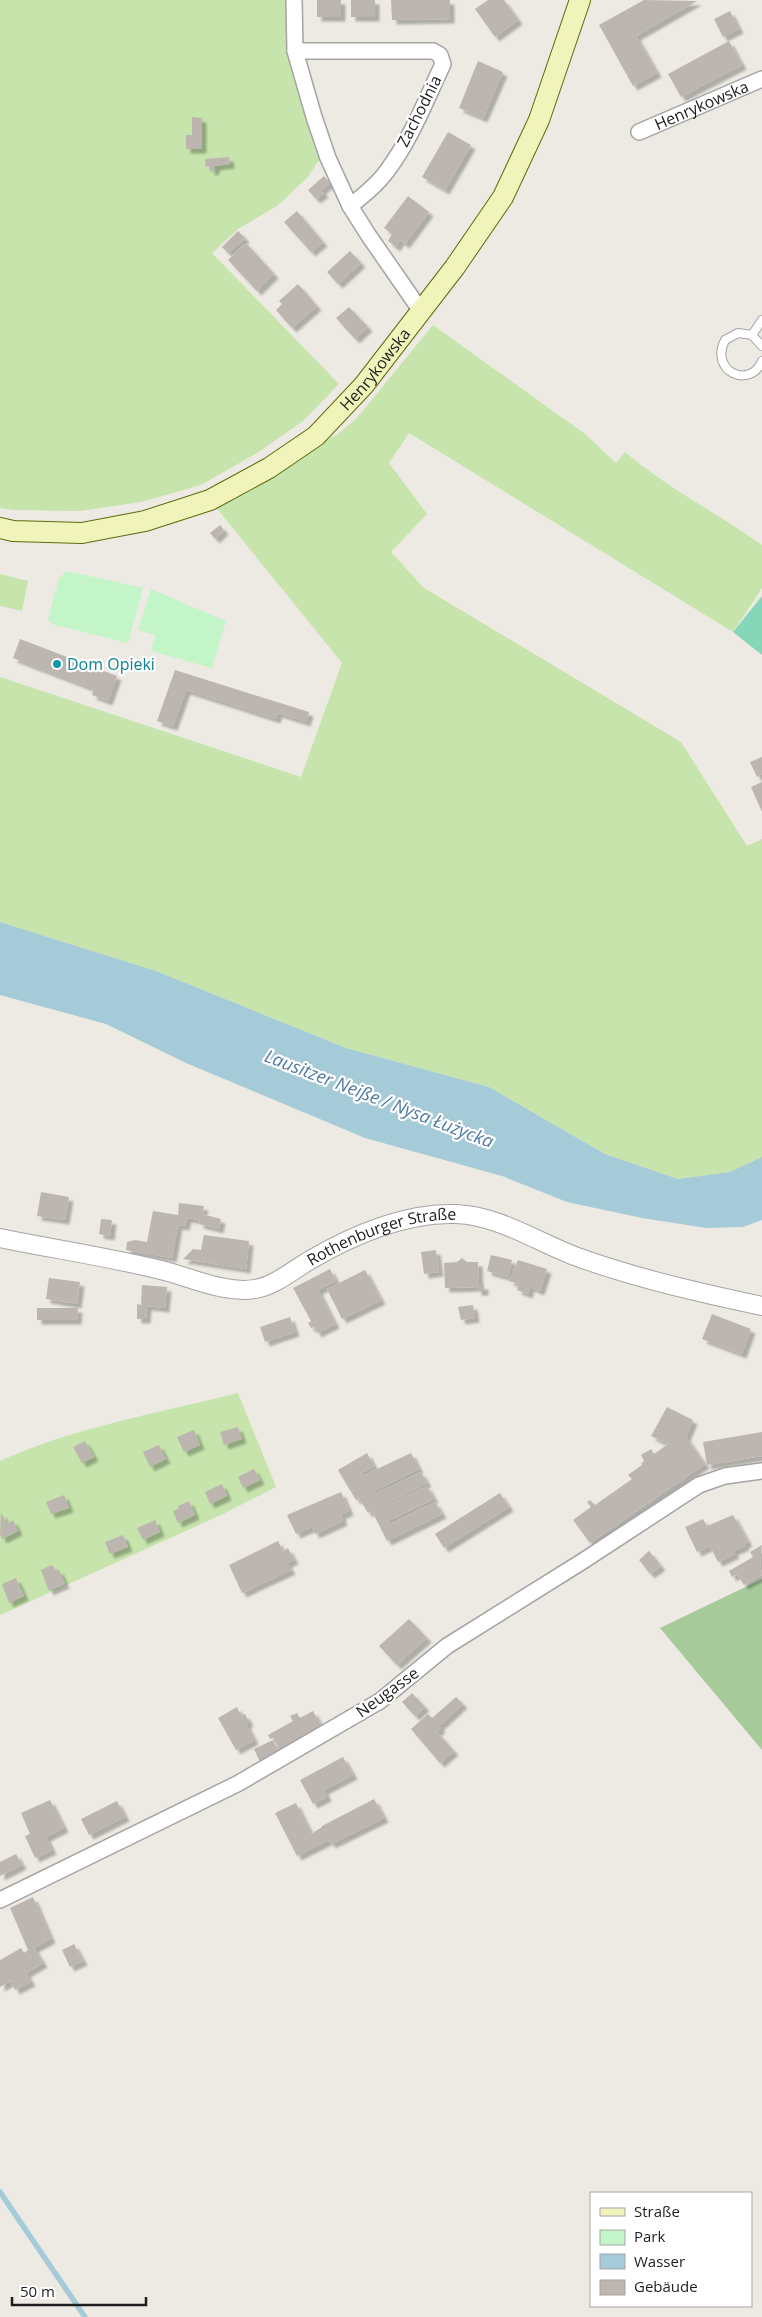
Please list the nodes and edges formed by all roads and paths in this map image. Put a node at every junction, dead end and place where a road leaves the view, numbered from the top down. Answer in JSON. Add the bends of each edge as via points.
{"nodes":[{"id":1,"x":294,"y":0,"type":"edge"},
{"id":2,"x":580,"y":0,"type":"edge"},
{"id":3,"x":295,"y":51,"type":"junction"},
{"id":4,"x":762,"y":79,"type":"edge"},
{"id":5,"x":639,"y":132,"type":"dead end"},
{"id":6,"x":350,"y":206,"type":"junction"},
{"id":7,"x":421,"y":311,"type":"junction"},
{"id":8,"x":762,"y":320,"type":"edge"},
{"id":9,"x":752,"y":335,"type":"junction"},
{"id":10,"x":762,"y":346,"type":"edge"},
{"id":11,"x":762,"y":361,"type":"edge"},
{"id":12,"x":0,"y":528,"type":"edge"},
{"id":13,"x":0,"y":1238,"type":"edge"},
{"id":14,"x":762,"y":1306,"type":"edge"},
{"id":15,"x":762,"y":1471,"type":"edge"},
{"id":16,"x":0,"y":1900,"type":"edge"}],
"edges":[{"from":1,"to":3,"type":"street"},
{"from":2,"to":7,"type":"main road","name":"Henrykowska","via":[[539,120],[503,197]]},
{"from":3,"to":6,"type":"street","via":[[328,158]]},
{"from":3,"to":6,"type":"street","name":"Zachodnia","via":[[433,52],[440,55],[443,64],[408,137],[387,172]]},
{"from":4,"to":5,"type":"street","name":"Henrykowska"},
{"from":6,"to":7,"type":"street"},
{"from":7,"to":12,"type":"main road","name":"Henrykowska","via":[[364,385],[316,436],[269,468],[210,500],[145,521],[82,533]]},
{"from":8,"to":9,"type":"lane"},
{"from":9,"to":10,"type":"lane"},
{"from":9,"to":11,"type":"lane","via":[[738,333],[725,340],[722,362],[731,372],[744,375],[756,370]]},
{"from":13,"to":14,"type":"street","name":"Rothenburger Straße","via":[[159,1269],[220,1286],[256,1289],[321,1253],[376,1229],[433,1214],[458,1214],[509,1226],[611,1269]]},
{"from":15,"to":16,"type":"street","name":"Neugasse","via":[[725,1476],[699,1485],[447,1646],[380,1702],[237,1784]]}]}
